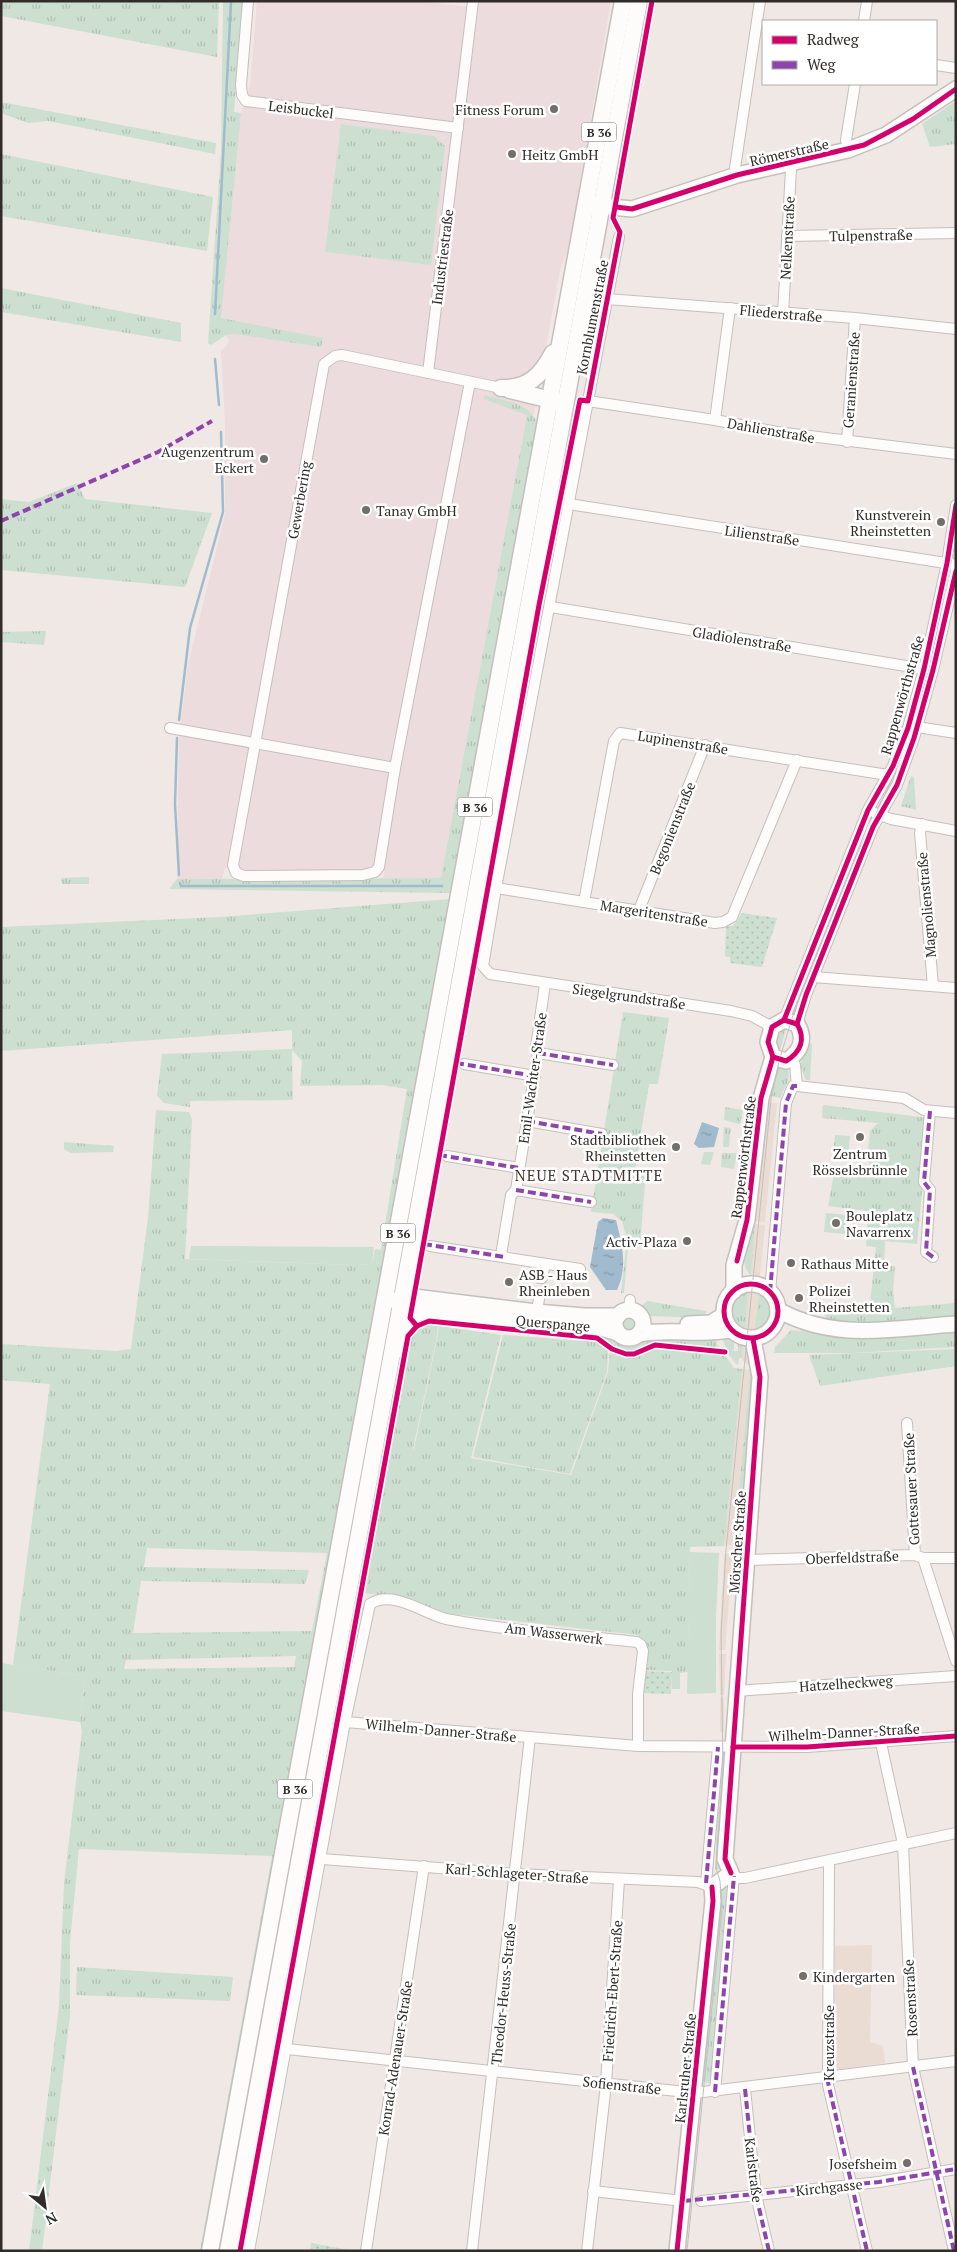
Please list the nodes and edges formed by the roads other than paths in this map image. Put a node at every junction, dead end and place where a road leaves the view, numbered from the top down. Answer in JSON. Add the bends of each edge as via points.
{"nodes":[{"id":1,"x":248,"y":1,"type":"edge"},
{"id":2,"x":473,"y":1,"type":"edge"},
{"id":3,"x":622,"y":1,"type":"edge"},
{"id":4,"x":639,"y":1,"type":"edge"},
{"id":5,"x":760,"y":1,"type":"edge"},
{"id":6,"x":867,"y":1,"type":"edge"},
{"id":7,"x":864,"y":20,"type":"edge"},
{"id":8,"x":759,"y":40,"type":"edge"},
{"id":9,"x":937,"y":65,"type":"edge"},
{"id":10,"x":956,"y":68,"type":"edge"},
{"id":11,"x":854,"y":85,"type":"edge"},
{"id":12,"x":956,"y":89,"type":"edge"},
{"id":13,"x":458,"y":128,"type":"junction"},
{"id":14,"x":848,"y":150,"type":"junction"},
{"id":15,"x":789,"y":163,"type":"junction"},
{"id":16,"x":737,"y":175,"type":"junction"},
{"id":17,"x":594,"y":205,"type":"junction"},
{"id":18,"x":956,"y":233,"type":"edge"},
{"id":19,"x":787,"y":236,"type":"junction"},
{"id":20,"x":619,"y":237,"type":"dead end"},
{"id":21,"x":607,"y":299,"type":"junction"},
{"id":22,"x":730,"y":308,"type":"junction"},
{"id":23,"x":783,"y":314,"type":"junction"},
{"id":24,"x":855,"y":318,"type":"junction"},
{"id":25,"x":956,"y":329,"type":"edge"},
{"id":26,"x":561,"y":338,"type":"junction"},
{"id":27,"x":428,"y":373,"type":"junction"},
{"id":28,"x":470,"y":382,"type":"junction"},
{"id":29,"x":501,"y":388,"type":"junction"},
{"id":30,"x":549,"y":400,"type":"junction"},
{"id":31,"x":588,"y":401,"type":"junction"},
{"id":32,"x":566,"y":403,"type":"junction"},
{"id":33,"x":715,"y":420,"type":"junction"},
{"id":34,"x":545,"y":424,"type":"junction"},
{"id":35,"x":847,"y":442,"type":"junction"},
{"id":36,"x":956,"y":454,"type":"edge"},
{"id":37,"x":569,"y":504,"type":"junction"},
{"id":38,"x":956,"y":506,"type":"edge"},
{"id":39,"x":951,"y":564,"type":"edge"},
{"id":40,"x":956,"y":571,"type":"edge"},
{"id":41,"x":551,"y":607,"type":"junction"},
{"id":42,"x":929,"y":670,"type":"junction"},
{"id":43,"x":917,"y":727,"type":"junction"},
{"id":44,"x":170,"y":728,"type":"dead end"},
{"id":45,"x":956,"y":733,"type":"edge"},
{"id":46,"x":255,"y":743,"type":"junction"},
{"id":47,"x":704,"y":745,"type":"junction"},
{"id":48,"x":797,"y":760,"type":"junction"},
{"id":49,"x":395,"y":768,"type":"junction"},
{"id":50,"x":888,"y":775,"type":"junction"},
{"id":51,"x":868,"y":810,"type":"junction"},
{"id":52,"x":880,"y":815,"type":"junction"},
{"id":53,"x":922,"y":824,"type":"junction"},
{"id":54,"x":956,"y":831,"type":"edge"},
{"id":55,"x":496,"y":888,"type":"junction"},
{"id":56,"x":584,"y":902,"type":"junction"},
{"id":57,"x":639,"y":910,"type":"junction"},
{"id":58,"x":485,"y":970,"type":"joint"},
{"id":59,"x":813,"y":977,"type":"junction"},
{"id":60,"x":546,"y":984,"type":"junction"},
{"id":61,"x":933,"y":986,"type":"junction"},
{"id":62,"x":956,"y":988,"type":"edge"},
{"id":63,"x":784,"y":1023,"type":"junction"},
{"id":64,"x":538,"y":1053,"type":"junction"},
{"id":65,"x":773,"y":1057,"type":"junction"},
{"id":66,"x":790,"y":1059,"type":"junction"},
{"id":67,"x":464,"y":1064,"type":"dead end"},
{"id":68,"x":613,"y":1065,"type":"dead end"},
{"id":69,"x":534,"y":1076,"type":"junction"},
{"id":70,"x":797,"y":1086,"type":"junction"},
{"id":71,"x":930,"y":1111,"type":"junction"},
{"id":72,"x":956,"y":1114,"type":"edge"},
{"id":73,"x":527,"y":1122,"type":"junction"},
{"id":74,"x":602,"y":1134,"type":"dead end"},
{"id":75,"x":447,"y":1156,"type":"dead end"},
{"id":76,"x":520,"y":1168,"type":"junction"},
{"id":77,"x":516,"y":1190,"type":"junction"},
{"id":78,"x":591,"y":1202,"type":"dead end"},
{"id":79,"x":430,"y":1246,"type":"dead end"},
{"id":80,"x":933,"y":1257,"type":"dead end"},
{"id":81,"x":505,"y":1258,"type":"junction"},
{"id":82,"x":737,"y":1261,"type":"junction"},
{"id":83,"x":545,"y":1264,"type":"junction"},
{"id":84,"x":580,"y":1270,"type":"dead end"},
{"id":85,"x":542,"y":1278,"type":"tunnel mouth"},
{"id":86,"x":751,"y":1284,"type":"junction"},
{"id":87,"x":734,"y":1291,"type":"junction"},
{"id":88,"x":770,"y":1292,"type":"junction"},
{"id":89,"x":393,"y":1300,"type":"junction"},
{"id":90,"x":626,"y":1309,"type":"junction"},
{"id":91,"x":778,"y":1310,"type":"junction"},
{"id":92,"x":537,"y":1311,"type":"junction"},
{"id":93,"x":434,"y":1313,"type":"junction"},
{"id":94,"x":724,"y":1315,"type":"junction"},
{"id":95,"x":808,"y":1324,"type":"junction"},
{"id":96,"x":956,"y":1324,"type":"edge"},
{"id":97,"x":640,"y":1327,"type":"junction"},
{"id":98,"x":771,"y":1329,"type":"junction"},
{"id":99,"x":731,"y":1330,"type":"junction"},
{"id":100,"x":618,"y":1333,"type":"junction"},
{"id":101,"x":753,"y":1339,"type":"junction"},
{"id":102,"x":388,"y":1369,"type":"junction"},
{"id":103,"x":760,"y":1377,"type":"junction"},
{"id":104,"x":907,"y":1423,"type":"dead end"},
{"id":105,"x":919,"y":1557,"type":"junction"},
{"id":106,"x":956,"y":1558,"type":"edge"},
{"id":107,"x":747,"y":1560,"type":"junction"},
{"id":108,"x":956,"y":1661,"type":"edge"},
{"id":109,"x":956,"y":1676,"type":"edge"},
{"id":110,"x":736,"y":1691,"type":"junction"},
{"id":111,"x":346,"y":1722,"type":"junction"},
{"id":112,"x":956,"y":1736,"type":"edge"},
{"id":113,"x":530,"y":1737,"type":"junction"},
{"id":114,"x":882,"y":1742,"type":"junction"},
{"id":115,"x":638,"y":1746,"type":"junction"},
{"id":116,"x":725,"y":1747,"type":"junction"},
{"id":117,"x":956,"y":1833,"type":"edge"},
{"id":118,"x":903,"y":1844,"type":"junction"},
{"id":119,"x":322,"y":1858,"type":"junction"},
{"id":120,"x":829,"y":1862,"type":"junction"},
{"id":121,"x":424,"y":1866,"type":"junction"},
{"id":122,"x":516,"y":1874,"type":"junction"},
{"id":123,"x":733,"y":1874,"type":"junction"},
{"id":124,"x":619,"y":1880,"type":"junction"},
{"id":125,"x":709,"y":1885,"type":"junction"},
{"id":126,"x":287,"y":2049,"type":"junction"},
{"id":127,"x":394,"y":2061,"type":"junction"},
{"id":128,"x":956,"y":2061,"type":"edge"},
{"id":129,"x":913,"y":2067,"type":"junction"},
{"id":130,"x":494,"y":2072,"type":"junction"},
{"id":131,"x":827,"y":2078,"type":"junction"},
{"id":132,"x":606,"y":2084,"type":"junction"},
{"id":133,"x":745,"y":2089,"type":"junction"},
{"id":134,"x":715,"y":2092,"type":"junction"},
{"id":135,"x":695,"y":2093,"type":"junction"},
{"id":136,"x":956,"y":2168,"type":"edge"},
{"id":137,"x":936,"y":2172,"type":"junction"},
{"id":138,"x":850,"y":2184,"type":"junction"},
{"id":139,"x":593,"y":2192,"type":"junction"},
{"id":140,"x":756,"y":2195,"type":"junction"},
{"id":141,"x":683,"y":2201,"type":"junction"},
{"id":142,"x":701,"y":2201,"type":"dead end"},
{"id":143,"x":210,"y":2251,"type":"edge"},
{"id":144,"x":228,"y":2251,"type":"edge"},
{"id":145,"x":250,"y":2251,"type":"edge"},
{"id":146,"x":366,"y":2251,"type":"edge"},
{"id":147,"x":472,"y":2251,"type":"edge"},
{"id":148,"x":587,"y":2251,"type":"edge"},
{"id":149,"x":677,"y":2251,"type":"edge"},
{"id":150,"x":769,"y":2251,"type":"edge"},
{"id":151,"x":867,"y":2251,"type":"edge"},
{"id":152,"x":954,"y":2251,"type":"edge"}],
"edges":[{"from":1,"to":13,"type":"street","name":"Leisbuckel","via":[[241,85],[246,101]]},
{"from":2,"to":13,"type":"street","name":"Industriestraße"},
{"from":3,"to":17,"type":"main road","number":"B 36"},
{"from":4,"to":17,"type":"main road","number":"B 36"},
{"from":5,"to":8,"type":"street"},
{"from":6,"to":7,"type":"street"},
{"from":8,"to":16,"type":"street","via":[[735,168]]},
{"from":9,"to":10,"type":"street"},
{"from":11,"to":14,"type":"street","via":[[846,140]]},
{"from":12,"to":14,"type":"street","name":"Römerstraße","via":[[886,135]]},
{"from":13,"to":27,"type":"street","name":"Industriestraße"},
{"from":14,"to":15,"type":"street","name":"Römerstraße"},
{"from":15,"to":16,"type":"street","name":"Römerstraße"},
{"from":15,"to":19,"type":"street","name":"Nelkenstraße"},
{"from":16,"to":17,"type":"street","name":"Römerstraße","via":[[632,210]]},
{"from":17,"to":26,"type":"main road","number":"B 36"},
{"from":17,"to":32,"type":"main road","number":"B 36"},
{"from":18,"to":19,"type":"street","name":"Tulpenstraße"},
{"from":19,"to":23,"type":"street","name":"Nelkenstraße"},
{"from":20,"to":21,"type":"street","name":"Kornblumenstraße"},
{"from":21,"to":22,"type":"street","name":"Fliederstraße"},
{"from":21,"to":31,"type":"street","name":"Kornblumenstraße"},
{"from":22,"to":23,"type":"street","name":"Fliederstraße"},
{"from":22,"to":33,"type":"street"},
{"from":23,"to":24,"type":"street","name":"Fliederstraße"},
{"from":24,"to":25,"type":"street","name":"Fliederstraße"},
{"from":24,"to":35,"type":"street","name":"Geranienstraße"},
{"from":26,"to":29,"type":"main road","via":[[546,367],[535,379],[521,387]]},
{"from":26,"to":30,"type":"main road","number":"B 36"},
{"from":27,"to":28,"type":"street"},
{"from":27,"to":46,"type":"street","name":"Gewerbering","via":[[342,355],[324,364]]},
{"from":28,"to":29,"type":"street"},
{"from":28,"to":49,"type":"street","name":"Gewerbering"},
{"from":29,"to":30,"type":"main road"},
{"from":29,"to":34,"type":"main road","via":[[536,408]]},
{"from":30,"to":32,"type":"main road"},
{"from":30,"to":34,"type":"main road","number":"B 36"},
{"from":31,"to":33,"type":"street","name":"Dahlienstraße"},
{"from":31,"to":37,"type":"street","name":"Kornblumenstraße"},
{"from":32,"to":89,"type":"main road","number":"B 36"},
{"from":33,"to":35,"type":"street","name":"Dahlienstraße"},
{"from":34,"to":89,"type":"main road","number":"B 36"},
{"from":35,"to":36,"type":"street","name":"Dahlienstraße"},
{"from":37,"to":39,"type":"street","name":"Lilienstraße"},
{"from":37,"to":41,"type":"street","name":"Kornblumenstraße"},
{"from":38,"to":39,"type":"street","name":"Rappenwörthstraße"},
{"from":39,"to":42,"type":"street","name":"Rappenwörthstraße"},
{"from":40,"to":42,"type":"street","name":"Rappenwörthstraße"},
{"from":41,"to":42,"type":"street","name":"Gladiolenstraße"},
{"from":41,"to":55,"type":"street","name":"Kornblumenstraße"},
{"from":42,"to":43,"type":"street","name":"Rappenwörthstraße"},
{"from":42,"to":50,"type":"street","name":"Rappenwörthstraße"},
{"from":43,"to":45,"type":"street"},
{"from":43,"to":52,"type":"street","name":"Rappenwörthstraße","via":[[903,772]]},
{"from":44,"to":46,"type":"street"},
{"from":46,"to":49,"type":"street"},
{"from":46,"to":49,"type":"street","name":"Gewerbering","via":[[233,865],[236,873],[244,876],[363,875],[375,872]]},
{"from":47,"to":48,"type":"street","name":"Lupinenstraße"},
{"from":47,"to":56,"type":"street","name":"Lupinenstraße","via":[[625,733],[616,736]]},
{"from":47,"to":57,"type":"street","name":"Begonienstraße"},
{"from":48,"to":50,"type":"street","name":"Lupinenstraße"},
{"from":48,"to":57,"type":"street","name":"Margeritenstraße","via":[[732,917],[715,923]]},
{"from":50,"to":51,"type":"street","name":"Rappenwörthstraße"},
{"from":51,"to":52,"type":"street"},
{"from":51,"to":63,"type":"street","name":"Rappenwörthstraße"},
{"from":52,"to":53,"type":"street"},
{"from":52,"to":59,"type":"street","name":"Rappenwörthstraße"},
{"from":53,"to":54,"type":"street"},
{"from":53,"to":61,"type":"street","name":"Magnolienstraße","via":[[920,833]]},
{"from":55,"to":56,"type":"street","name":"Margeritenstraße"},
{"from":55,"to":58,"type":"street","name":"Kornblumenstraße"},
{"from":56,"to":57,"type":"street","name":"Margeritenstraße"},
{"from":58,"to":60,"type":"street","name":"Siegelgrundstraße","via":[[490,974]]},
{"from":59,"to":61,"type":"street"},
{"from":59,"to":63,"type":"street","name":"Rappenwörthstraße"},
{"from":60,"to":63,"type":"street","name":"Siegelgrundstraße","via":[[731,1011]]},
{"from":60,"to":64,"type":"street","name":"Emil-Wachter-Straße","via":[[536,1047]]},
{"from":61,"to":62,"type":"street"},
{"from":63,"to":65,"type":"street","via":[[768,1042]]},
{"from":63,"to":66,"type":"street","via":[[801,1031],[797,1053]]},
{"from":64,"to":68,"type":"street"},
{"from":64,"to":69,"type":"street","name":"Emil-Wachter-Straße"},
{"from":65,"to":66,"type":"street","via":[[781,1061]]},
{"from":65,"to":82,"type":"street","name":"Rappenwörthstraße","via":[[761,1098],[747,1220]]},
{"from":66,"to":70,"type":"street","via":[[795,1064]]},
{"from":67,"to":69,"type":"street"},
{"from":69,"to":73,"type":"street","name":"Emil-Wachter-Straße"},
{"from":70,"to":71,"type":"street","via":[[904,1098]]},
{"from":70,"to":88,"type":"street","via":[[792,1086],[786,1102]]},
{"from":71,"to":72,"type":"street"},
{"from":71,"to":80,"type":"street","via":[[924,1182],[930,1190],[926,1252]]},
{"from":73,"to":74,"type":"street"},
{"from":73,"to":76,"type":"street","name":"Emil-Wachter-Straße"},
{"from":75,"to":76,"type":"street"},
{"from":76,"to":77,"type":"street","name":"Emil-Wachter-Straße"},
{"from":77,"to":78,"type":"street"},
{"from":77,"to":81,"type":"street","name":"Emil-Wachter-Straße","via":[[510,1196],[501,1255]]},
{"from":79,"to":81,"type":"street"},
{"from":81,"to":83,"type":"street"},
{"from":82,"to":86,"type":"street"},
{"from":82,"to":87,"type":"street","name":"Rappenwörthstraße","via":[[733,1268]]},
{"from":83,"to":84,"type":"street"},
{"from":83,"to":85,"type":"street"},
{"from":86,"to":87,"type":"street"},
{"from":86,"to":88,"type":"street"},
{"from":87,"to":94,"type":"street","via":[[727,1300]]},
{"from":88,"to":91,"type":"street"},
{"from":89,"to":92,"type":"street","name":"Querspange","via":[[414,1297]]},
{"from":89,"to":93,"type":"street","name":"Querspange","via":[[412,1310]]},
{"from":89,"to":102,"type":"main road","number":"B 36"},
{"from":89,"to":143,"type":"main road","number":"B 36"},
{"from":90,"to":92,"type":"street","name":"Querspange","via":[[584,1316]]},
{"from":90,"to":97,"type":"street","via":[[638,1314]]},
{"from":90,"to":100,"type":"street","via":[[615,1324]]},
{"from":91,"to":95,"type":"street"},
{"from":91,"to":98,"type":"street"},
{"from":92,"to":93,"type":"street","name":"Querspange"},
{"from":92,"to":100,"type":"street","name":"Querspange"},
{"from":93,"to":102,"type":"street","via":[[420,1317],[403,1332]]},
{"from":94,"to":97,"type":"street","via":[[703,1324]]},
{"from":94,"to":99,"type":"street"},
{"from":95,"to":96,"type":"street","via":[[853,1331]]},
{"from":95,"to":98,"type":"street"},
{"from":97,"to":99,"type":"street","via":[[657,1332],[706,1334]]},
{"from":97,"to":100,"type":"street","via":[[626,1338]]},
{"from":98,"to":101,"type":"street"},
{"from":98,"to":103,"type":"street","name":"Mörscher Straße","via":[[764,1372]]},
{"from":99,"to":101,"type":"street"},
{"from":101,"to":103,"type":"street","name":"Mörscher Straße"},
{"from":102,"to":144,"type":"main road","number":"B 36"},
{"from":103,"to":107,"type":"street","name":"Mörscher Straße"},
{"from":104,"to":105,"type":"street","name":"Gottesauer Straße"},
{"from":105,"to":106,"type":"street","name":"Oberfeldstraße"},
{"from":105,"to":107,"type":"street","name":"Oberfeldstraße"},
{"from":105,"to":108,"type":"street","name":"Gottesauer Straße"},
{"from":107,"to":110,"type":"street","name":"Mörscher Straße"},
{"from":109,"to":110,"type":"street","name":"Hatzelheckweg"},
{"from":110,"to":116,"type":"street","name":"Mörscher Straße"},
{"from":111,"to":113,"type":"street","name":"Wilhelm-Danner-Straße"},
{"from":111,"to":115,"type":"street","name":"Am Wasserwerk","via":[[370,1604],[382,1599],[408,1604],[444,1618],[641,1644]]},
{"from":111,"to":119,"type":"street"},
{"from":112,"to":114,"type":"street","name":"Wilhelm-Danner-Straße"},
{"from":113,"to":115,"type":"street","name":"Wilhelm-Danner-Straße"},
{"from":113,"to":122,"type":"street","name":"Theodor-Heuss-Straße"},
{"from":114,"to":116,"type":"street","name":"Wilhelm-Danner-Straße","via":[[807,1747]]},
{"from":114,"to":118,"type":"street","name":"Rosenstraße"},
{"from":115,"to":116,"type":"street","name":"Wilhelm-Danner-Straße"},
{"from":116,"to":123,"type":"street","via":[[725,1859]]},
{"from":116,"to":125,"type":"street","name":"Karlsruher Straße"},
{"from":117,"to":118,"type":"street"},
{"from":118,"to":120,"type":"street"},
{"from":118,"to":129,"type":"street","name":"Rosenstraße"},
{"from":119,"to":121,"type":"street","name":"Karl-Schlageter-Straße"},
{"from":119,"to":126,"type":"street"},
{"from":120,"to":123,"type":"street","via":[[745,1878]]},
{"from":120,"to":131,"type":"street","name":"Kreuzstraße"},
{"from":121,"to":122,"type":"street","name":"Karl-Schlageter-Straße"},
{"from":121,"to":127,"type":"street","name":"Konrad-Adenauer-Straße"},
{"from":122,"to":124,"type":"street","name":"Karl-Schlageter-Straße"},
{"from":122,"to":130,"type":"street","name":"Theodor-Heuss-Straße"},
{"from":123,"to":125,"type":"street"},
{"from":123,"to":134,"type":"street"},
{"from":124,"to":125,"type":"street","name":"Karl-Schlageter-Straße"},
{"from":124,"to":132,"type":"street","name":"Friedrich-Ebert-Straße"},
{"from":125,"to":135,"type":"street","name":"Karlsruher Straße","via":[[714,1894]]},
{"from":126,"to":127,"type":"street","name":"Sofienstraße"},
{"from":126,"to":145,"type":"street"},
{"from":127,"to":130,"type":"street","name":"Sofienstraße"},
{"from":127,"to":146,"type":"street","name":"Konrad-Adenauer-Straße"},
{"from":128,"to":129,"type":"street","name":"Sofienstraße"},
{"from":129,"to":131,"type":"street","name":"Sofienstraße"},
{"from":129,"to":137,"type":"street","name":"Rosenstraße"},
{"from":130,"to":132,"type":"street","name":"Sofienstraße"},
{"from":130,"to":147,"type":"street","name":"Theodor-Heuss-Straße"},
{"from":131,"to":133,"type":"street","name":"Sofienstraße"},
{"from":131,"to":138,"type":"street","name":"Kreuzstraße"},
{"from":132,"to":135,"type":"street","name":"Sofienstraße"},
{"from":132,"to":139,"type":"street","name":"Friedrich-Ebert-Straße"},
{"from":133,"to":134,"type":"street","name":"Sofienstraße"},
{"from":133,"to":140,"type":"street","name":"Karlstraße"},
{"from":134,"to":135,"type":"street","name":"Sofienstraße"},
{"from":135,"to":141,"type":"street","name":"Karlsruher Straße"},
{"from":136,"to":137,"type":"street","name":"Kirchgasse"},
{"from":137,"to":138,"type":"street","name":"Kirchgasse"},
{"from":137,"to":152,"type":"street","name":"Rosenstraße"},
{"from":138,"to":140,"type":"street","name":"Kirchgasse"},
{"from":138,"to":151,"type":"street","name":"Kreuzstraße"},
{"from":139,"to":141,"type":"street"},
{"from":139,"to":148,"type":"street","name":"Friedrich-Ebert-Straße"},
{"from":140,"to":142,"type":"street","name":"Kirchgasse"},
{"from":140,"to":150,"type":"street","name":"Karlstraße"},
{"from":141,"to":149,"type":"street","name":"Karlsruher Straße"}]}
